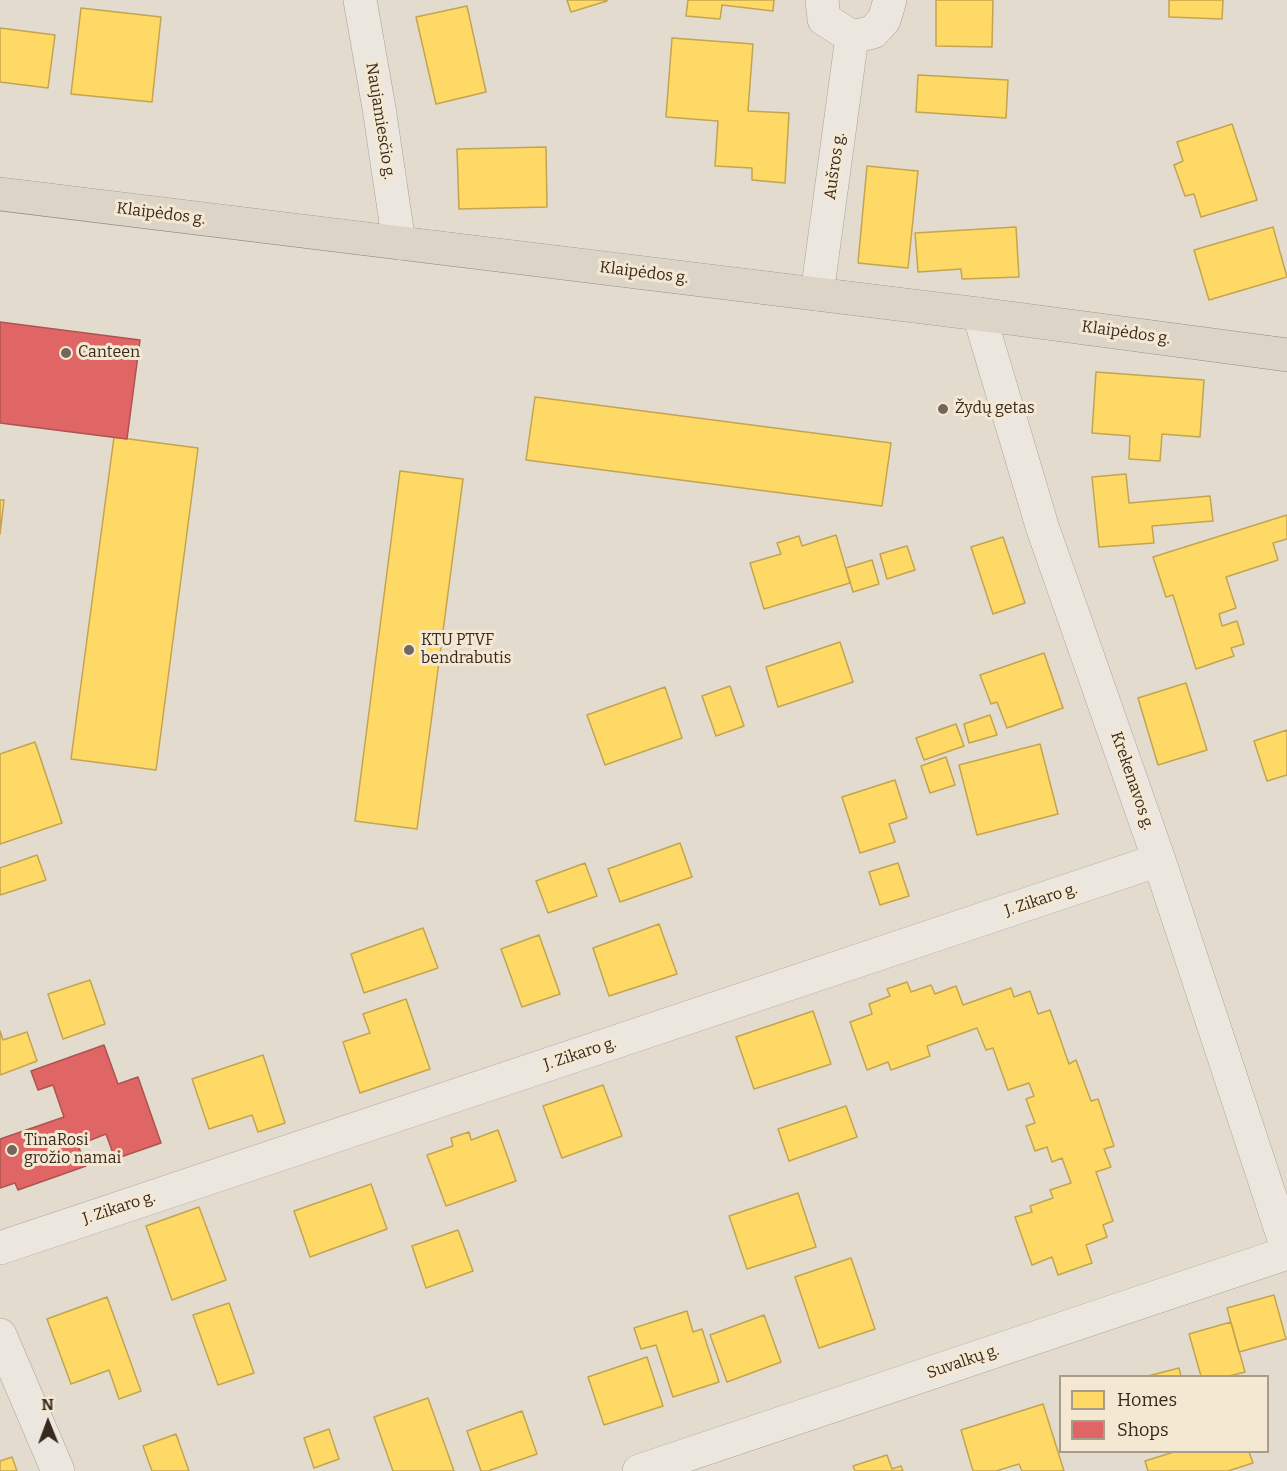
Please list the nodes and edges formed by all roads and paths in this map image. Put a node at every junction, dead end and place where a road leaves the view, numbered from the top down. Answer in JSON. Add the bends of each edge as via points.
{"nodes":[{"id":1,"x":360,"y":0,"type":"edge"},
{"id":2,"x":822,"y":0,"type":"edge"},
{"id":3,"x":890,"y":0,"type":"edge"},
{"id":4,"x":852,"y":37,"type":"junction"},
{"id":5,"x":0,"y":194,"type":"edge"},
{"id":6,"x":399,"y":243,"type":"junction"},
{"id":7,"x":817,"y":294,"type":"junction"},
{"id":8,"x":979,"y":314,"type":"junction"},
{"id":9,"x":1287,"y":355,"type":"edge"},
{"id":10,"x":1160,"y":860,"type":"junction"},
{"id":11,"x":0,"y":1248,"type":"edge"},
{"id":12,"x":1287,"y":1250,"type":"edge"},
{"id":13,"x":0,"y":1335,"type":"edge"},
{"id":14,"x":58,"y":1471,"type":"edge"},
{"id":15,"x":639,"y":1471,"type":"edge"}],
"edges":[{"from":1,"to":6,"type":"street","name":"Naujamiesčio g."},
{"from":2,"to":4,"type":"street","via":[[824,19]]},
{"from":3,"to":4,"type":"street","via":[[884,20],[873,32]]},
{"from":4,"to":7,"type":"street","name":"Aušros g."},
{"from":5,"to":6,"type":"highway","name":"Klaipėdos g."},
{"from":6,"to":7,"type":"highway","name":"Klaipėdos g."},
{"from":7,"to":8,"type":"highway","name":"Klaipėdos g."},
{"from":8,"to":9,"type":"highway","name":"Klaipėdos g."},
{"from":8,"to":10,"type":"street","name":"Krekenavos g.","via":[[1042,526]]},
{"from":10,"to":11,"type":"street","name":"J. Zikaro g."},
{"from":10,"to":12,"type":"street","name":"Krekenavos g."},
{"from":12,"to":15,"type":"street","name":"Suvalkų g."},
{"from":13,"to":14,"type":"street"}]}
